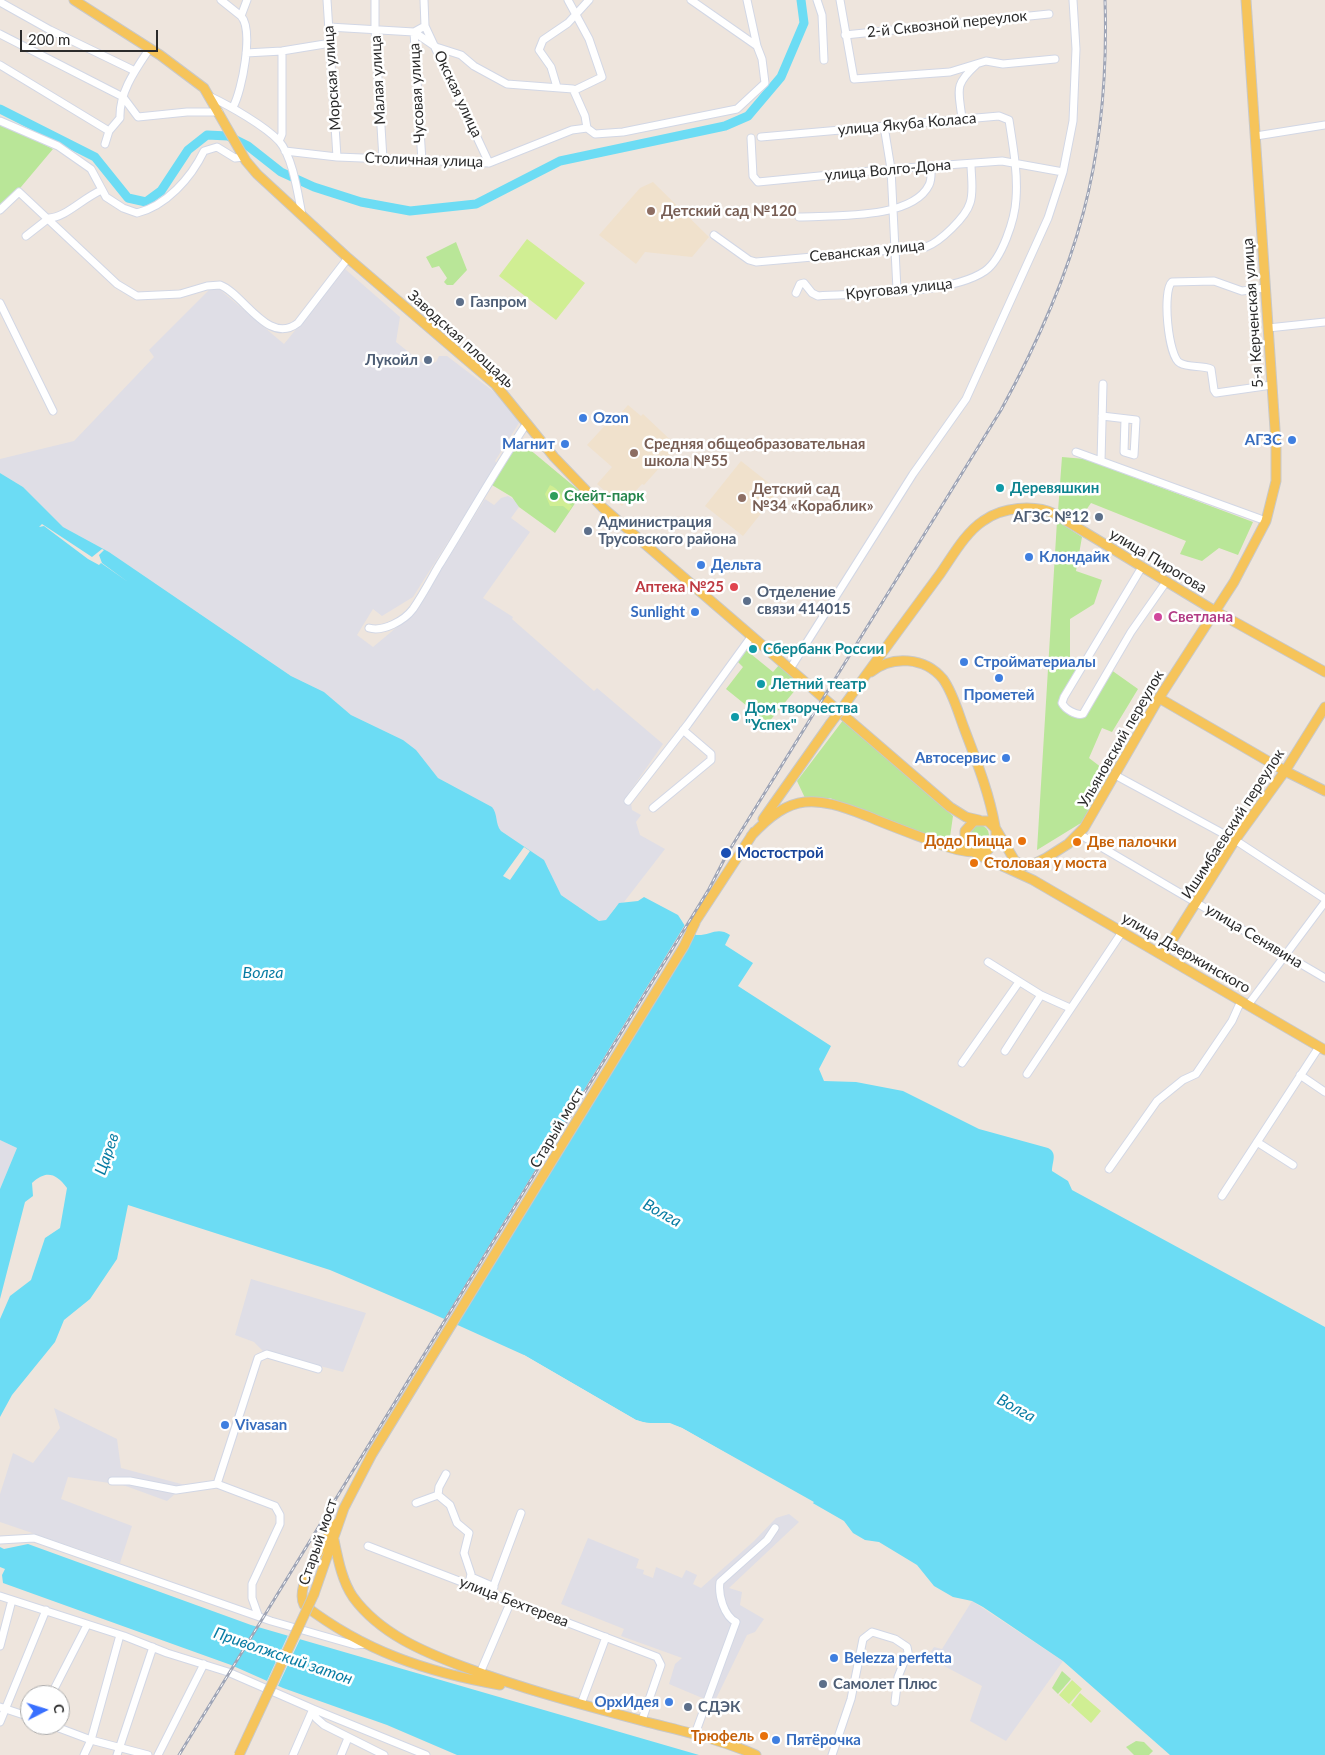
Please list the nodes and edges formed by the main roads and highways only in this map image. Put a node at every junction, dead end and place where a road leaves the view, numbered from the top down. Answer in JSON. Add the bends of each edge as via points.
{"nodes":[{"id":1,"x":74,"y":0,"type":"edge"},
{"id":2,"x":1246,"y":0,"type":"edge"},
{"id":3,"x":1216,"y":611,"type":"junction"},
{"id":4,"x":1325,"y":672,"type":"edge"},
{"id":5,"x":863,"y":679,"type":"junction"},
{"id":6,"x":1159,"y":698,"type":"junction"},
{"id":7,"x":1325,"y":707,"type":"edge"},
{"id":8,"x":1285,"y":771,"type":"junction"},
{"id":9,"x":1325,"y":792,"type":"edge"},
{"id":10,"x":950,"y":807,"type":"junction"},
{"id":11,"x":979,"y":820,"type":"junction"},
{"id":12,"x":996,"y":828,"type":"junction"},
{"id":13,"x":965,"y":834,"type":"junction"},
{"id":14,"x":751,"y":836,"type":"junction"},
{"id":15,"x":974,"y":852,"type":"junction"},
{"id":16,"x":1163,"y":955,"type":"junction"},
{"id":17,"x":1322,"y":1048,"type":"edge"},
{"id":18,"x":330,"y":1539,"type":"junction"},
{"id":19,"x":324,"y":1571,"type":"junction"},
{"id":20,"x":346,"y":1582,"type":"junction"},
{"id":21,"x":525,"y":1689,"type":"junction"},
{"id":22,"x":239,"y":1755,"type":"edge"},
{"id":23,"x":756,"y":1755,"type":"edge"}],
"edges":[{"from":1,"to":10,"type":"main road","name":"Заводская площадь","via":[[150,48],[204,88],[245,159],[348,258],[495,384],[562,467],[602,507]]},
{"from":2,"to":3,"type":"main road","name":"5-я Керченская улица","via":[[1276,472],[1266,521]]},
{"from":3,"to":4,"type":"main road","name":"улица Пирогова"},
{"from":3,"to":5,"type":"main road","name":"улица Пирогова","via":[[1055,514],[1039,508],[1004,511],[981,522]]},
{"from":3,"to":6,"type":"main road","name":"Ульяновский переулок"},
{"from":5,"to":12,"type":"main road","via":[[885,664],[909,660],[924,665],[942,679],[954,701],[978,766]]},
{"from":5,"to":14,"type":"main road","bridge":true},
{"from":6,"to":8,"type":"main road"},
{"from":6,"to":12,"type":"main road","name":"Ульяновский переулок","via":[[1079,834],[1055,853],[1034,864],[1022,865],[1015,861]]},
{"from":7,"to":8,"type":"main road","name":"Ишимбаевский переулок"},
{"from":8,"to":9,"type":"main road"},
{"from":8,"to":16,"type":"main road","name":"Ишимбаевский переулок","via":[[1235,840]]},
{"from":10,"to":11,"type":"main road","via":[[966,817]]},
{"from":10,"to":13,"type":"main road"},
{"from":11,"to":12,"type":"main road","via":[[988,821]]},
{"from":11,"to":13,"type":"main road","via":[[970,823]]},
{"from":12,"to":15,"type":"main road","via":[[996,841],[991,849]]},
{"from":13,"to":15,"type":"main road","via":[[967,844]]},
{"from":14,"to":15,"type":"main road","name":"улица Дзержинского","via":[[766,820],[786,807],[815,801],[840,806],[941,845]]},
{"from":14,"to":18,"type":"main road","name":"Старый мост","via":[[680,944],[504,1232],[372,1454]]},
{"from":15,"to":16,"type":"main road","name":"улица Дзержинского","via":[[1033,880]]},
{"from":16,"to":17,"type":"main road","name":"улица Дзержинского"},
{"from":18,"to":19,"type":"main road","name":"Старый мост"},
{"from":18,"to":20,"type":"main road"},
{"from":18,"to":21,"type":"main road","via":[[302,1585],[304,1605],[394,1658],[452,1677]]},
{"from":19,"to":20,"type":"main road","via":[[337,1574]]},
{"from":19,"to":22,"type":"main road","name":"Старый мост","bridge":true},
{"from":20,"to":21,"type":"main road","via":[[360,1606],[392,1633],[435,1656]]},
{"from":21,"to":23,"type":"main road","via":[[695,1734]]}]}
